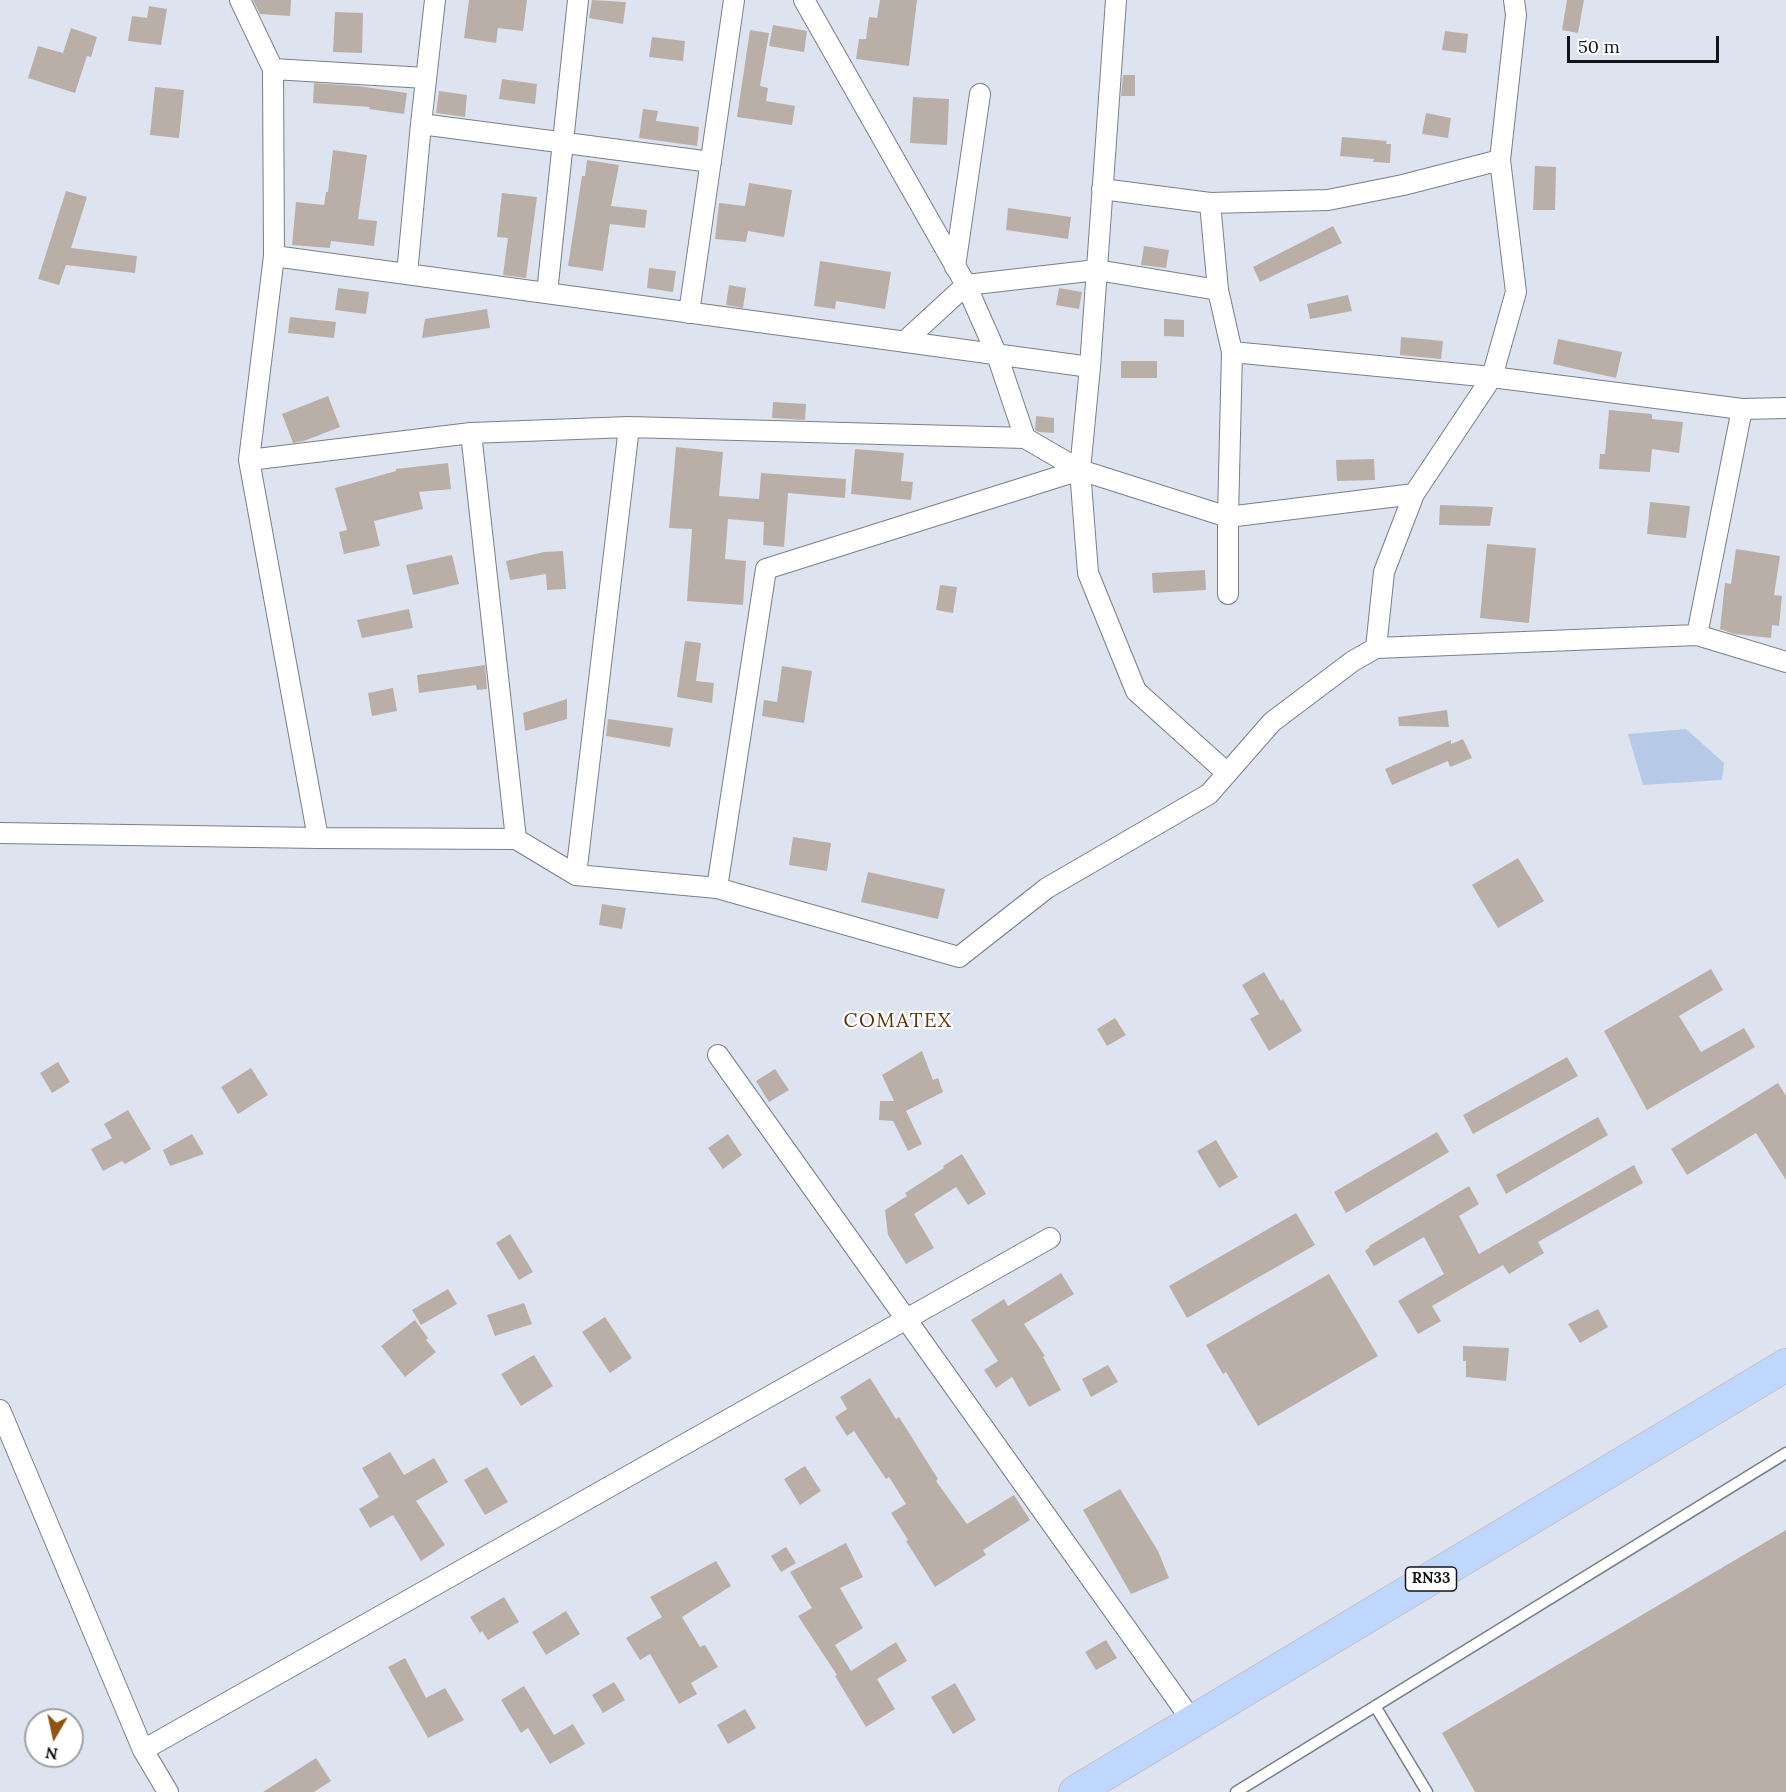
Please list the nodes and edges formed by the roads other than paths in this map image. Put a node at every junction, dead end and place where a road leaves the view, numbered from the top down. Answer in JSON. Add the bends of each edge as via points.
{"nodes":[{"id":1,"x":240,"y":0,"type":"edge"},
{"id":2,"x":435,"y":0,"type":"edge"},
{"id":3,"x":578,"y":0,"type":"edge"},
{"id":4,"x":734,"y":0,"type":"edge"},
{"id":5,"x":804,"y":0,"type":"edge"},
{"id":6,"x":1116,"y":0,"type":"edge"},
{"id":7,"x":1514,"y":0,"type":"edge"},
{"id":8,"x":273,"y":69,"type":"junction"},
{"id":9,"x":426,"y":78,"type":"junction"},
{"id":10,"x":980,"y":94,"type":"dead end"},
{"id":11,"x":421,"y":124,"type":"junction"},
{"id":12,"x":562,"y":144,"type":"junction"},
{"id":13,"x":1500,"y":160,"type":"junction"},
{"id":14,"x":711,"y":162,"type":"junction"},
{"id":15,"x":1102,"y":189,"type":"junction"},
{"id":16,"x":1210,"y":203,"type":"junction"},
{"id":17,"x":274,"y":256,"type":"junction"},
{"id":18,"x":955,"y":267,"type":"junction"},
{"id":19,"x":1097,"y":270,"type":"junction"},
{"id":20,"x":407,"y":274,"type":"junction"},
{"id":21,"x":966,"y":285,"type":"junction"},
{"id":22,"x":1218,"y":290,"type":"junction"},
{"id":23,"x":547,"y":293,"type":"junction"},
{"id":24,"x":689,"y":313,"type":"junction"},
{"id":25,"x":904,"y":342,"type":"junction"},
{"id":26,"x":1232,"y":352,"type":"junction"},
{"id":27,"x":997,"y":355,"type":"junction"},
{"id":28,"x":1090,"y":368,"type":"junction"},
{"id":29,"x":1492,"y":377,"type":"junction"},
{"id":30,"x":1786,"y":408,"type":"edge"},
{"id":31,"x":1742,"y":409,"type":"junction"},
{"id":32,"x":629,"y":427,"type":"junction"},
{"id":33,"x":471,"y":433,"type":"junction"},
{"id":34,"x":1025,"y":438,"type":"junction"},
{"id":35,"x":249,"y":460,"type":"junction"},
{"id":36,"x":1080,"y":470,"type":"junction"},
{"id":37,"x":1414,"y":494,"type":"junction"},
{"id":38,"x":1228,"y":517,"type":"junction"},
{"id":39,"x":1228,"y":594,"type":"dead end"},
{"id":40,"x":1697,"y":635,"type":"junction"},
{"id":41,"x":1376,"y":648,"type":"junction"},
{"id":42,"x":1786,"y":662,"type":"edge"},
{"id":43,"x":1227,"y":772,"type":"junction"},
{"id":44,"x":0,"y":833,"type":"edge"},
{"id":45,"x":318,"y":838,"type":"junction"},
{"id":46,"x":516,"y":838,"type":"junction"},
{"id":47,"x":576,"y":875,"type":"junction"},
{"id":48,"x":717,"y":888,"type":"junction"},
{"id":49,"x":718,"y":1055,"type":"dead end"},
{"id":50,"x":1050,"y":1238,"type":"dead end"},
{"id":51,"x":905,"y":1319,"type":"junction"},
{"id":52,"x":1784,"y":1371,"type":"edge"},
{"id":53,"x":0,"y":1410,"type":"edge"},
{"id":54,"x":1786,"y":1453,"type":"edge"},
{"id":55,"x":1375,"y":1706,"type":"junction"},
{"id":56,"x":1193,"y":1722,"type":"junction"},
{"id":57,"x":143,"y":1750,"type":"junction"},
{"id":58,"x":168,"y":1792,"type":"edge"},
{"id":59,"x":1075,"y":1792,"type":"edge"},
{"id":60,"x":1236,"y":1792,"type":"edge"},
{"id":61,"x":1426,"y":1792,"type":"edge"}],
"edges":[{"from":1,"to":8,"type":"street"},
{"from":2,"to":9,"type":"street"},
{"from":3,"to":12,"type":"street"},
{"from":4,"to":14,"type":"street"},
{"from":5,"to":18,"type":"street"},
{"from":6,"to":15,"type":"street"},
{"from":7,"to":13,"type":"street","via":[[1516,15]]},
{"from":8,"to":9,"type":"street"},
{"from":8,"to":17,"type":"street"},
{"from":9,"to":11,"type":"street"},
{"from":10,"to":18,"type":"street"},
{"from":11,"to":12,"type":"street"},
{"from":11,"to":20,"type":"street"},
{"from":12,"to":14,"type":"street"},
{"from":12,"to":23,"type":"street"},
{"from":13,"to":16,"type":"street","via":[[1328,200]]},
{"from":13,"to":29,"type":"street","via":[[1516,292]]},
{"from":14,"to":24,"type":"street"},
{"from":15,"to":16,"type":"street"},
{"from":15,"to":19,"type":"street"},
{"from":16,"to":22,"type":"street"},
{"from":17,"to":20,"type":"street"},
{"from":17,"to":35,"type":"street"},
{"from":18,"to":21,"type":"street"},
{"from":19,"to":21,"type":"street"},
{"from":19,"to":22,"type":"street"},
{"from":19,"to":28,"type":"street"},
{"from":20,"to":23,"type":"street"},
{"from":21,"to":25,"type":"street"},
{"from":21,"to":27,"type":"street"},
{"from":22,"to":26,"type":"street"},
{"from":23,"to":24,"type":"street"},
{"from":24,"to":25,"type":"street"},
{"from":25,"to":27,"type":"street"},
{"from":26,"to":29,"type":"street"},
{"from":26,"to":38,"type":"street"},
{"from":27,"to":28,"type":"street"},
{"from":27,"to":34,"type":"street"},
{"from":28,"to":36,"type":"street"},
{"from":29,"to":31,"type":"street"},
{"from":29,"to":37,"type":"street"},
{"from":30,"to":31,"type":"street"},
{"from":31,"to":40,"type":"street"},
{"from":32,"to":33,"type":"street"},
{"from":32,"to":34,"type":"street"},
{"from":32,"to":47,"type":"street"},
{"from":33,"to":35,"type":"street"},
{"from":33,"to":46,"type":"street"},
{"from":34,"to":36,"type":"street"},
{"from":35,"to":45,"type":"street"},
{"from":36,"to":38,"type":"street"},
{"from":36,"to":43,"type":"street","via":[[1088,573],[1136,691]]},
{"from":36,"to":48,"type":"street","via":[[766,569]]},
{"from":37,"to":38,"type":"street"},
{"from":37,"to":41,"type":"street","via":[[1384,573]]},
{"from":38,"to":39,"type":"street"},
{"from":40,"to":41,"type":"street"},
{"from":40,"to":42,"type":"street"},
{"from":41,"to":43,"type":"street","via":[[1272,722]]},
{"from":43,"to":48,"type":"street","via":[[1209,794],[1047,888],[959,957]]},
{"from":44,"to":45,"type":"street"},
{"from":45,"to":46,"type":"street"},
{"from":46,"to":47,"type":"street"},
{"from":47,"to":48,"type":"street"},
{"from":49,"to":51,"type":"street"},
{"from":50,"to":51,"type":"street"},
{"from":51,"to":56,"type":"street"},
{"from":51,"to":57,"type":"street"},
{"from":52,"to":56,"type":"main road","number":"RN33"},
{"from":53,"to":57,"type":"street"},
{"from":54,"to":55,"type":"lane"},
{"from":55,"to":60,"type":"lane"},
{"from":55,"to":61,"type":"lane"},
{"from":56,"to":59,"type":"main road","number":"RN33"},
{"from":57,"to":58,"type":"street"}]}
